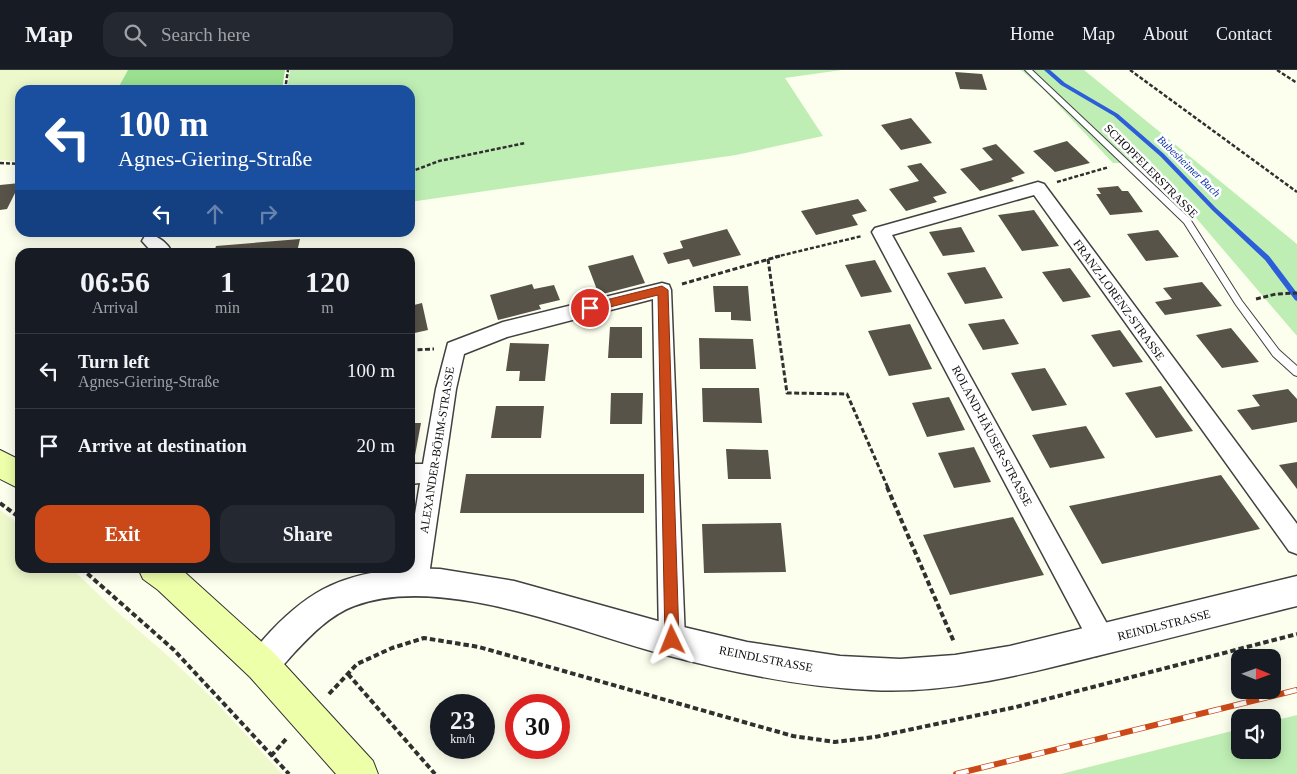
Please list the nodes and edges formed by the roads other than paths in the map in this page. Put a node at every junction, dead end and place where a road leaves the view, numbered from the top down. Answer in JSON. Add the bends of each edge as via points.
{"nodes":[{"id":1,"x":1028,"y":70,"type":"edge"},
{"id":2,"x":1038,"y":188,"type":"joint"},
{"id":3,"x":1297,"y":372,"type":"edge"},
{"id":4,"x":0,"y":463,"type":"edge"},
{"id":5,"x":15,"y":473,"type":"edge"},
{"id":6,"x":415,"y":474,"type":"edge"},
{"id":7,"x":433,"y":474,"type":"junction"},
{"id":8,"x":1297,"y":543,"type":"edge"},
{"id":9,"x":161,"y":573,"type":"edge"},
{"id":10,"x":416,"y":582,"type":"junction"},
{"id":11,"x":1297,"y":591,"type":"edge"},
{"id":12,"x":672,"y":640,"type":"junction"},
{"id":13,"x":1102,"y":640,"type":"junction"},
{"id":14,"x":262,"y":665,"type":"junction"},
{"id":15,"x":360,"y":774,"type":"edge"}],
"edges":[{"from":1,"to":3,"type":"lane","name":"SCHOPFELERSTRASSE","via":[[1187,221],[1270,346]]},
{"from":2,"to":8,"type":"street","name":"FRANZ-LORENZ-STRASSE"},
{"from":2,"to":13,"type":"street","name":"ROLAND-HÄUSER-STRASSE","via":[[881,232]]},
{"from":4,"to":5,"type":"main road"},
{"from":6,"to":7,"type":"street"},
{"from":7,"to":10,"type":"street","name":"ALEXANDER-BÖHM-STRASSE"},
{"from":7,"to":12,"type":"street","name":"ALEXANDER-BÖHM-STRASSE","via":[[455,349],[503,330],[662,290]]},
{"from":9,"to":14,"type":"main road"},
{"from":10,"to":12,"type":"street","name":"REINDLSTRASSE","via":[[479,588]]},
{"from":10,"to":14,"type":"street","name":"REINDLSTRASSE","via":[[367,587],[332,599],[300,622]]},
{"from":11,"to":13,"type":"street","name":"REINDLSTRASSE"},
{"from":12,"to":13,"type":"street","name":"REINDLSTRASSE","via":[[774,663],[832,671],[901,675],[966,670]]},
{"from":14,"to":15,"type":"main road"}]}
